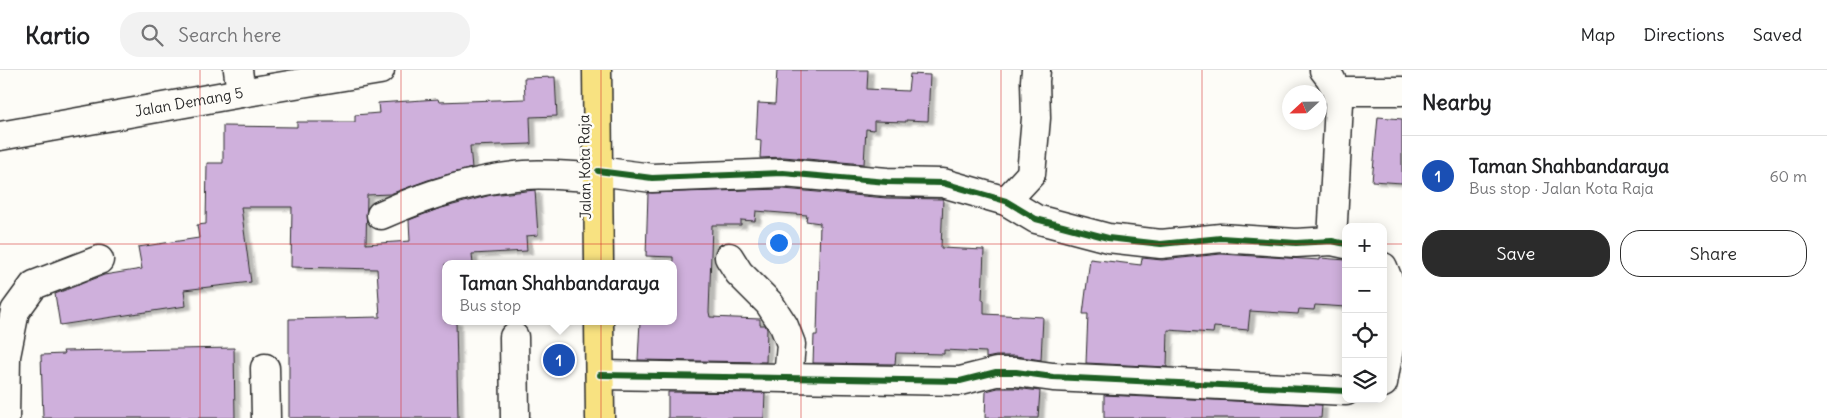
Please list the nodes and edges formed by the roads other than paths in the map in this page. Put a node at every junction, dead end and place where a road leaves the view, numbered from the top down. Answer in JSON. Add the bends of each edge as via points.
{"nodes":[{"id":1,"x":380,"y":70,"type":"edge"},
{"id":2,"x":597,"y":70,"type":"edge"},
{"id":3,"x":1036,"y":70,"type":"edge"},
{"id":4,"x":1330,"y":80,"type":"edge"},
{"id":5,"x":240,"y":81,"type":"edge"},
{"id":6,"x":1402,"y":91,"type":"edge"},
{"id":7,"x":0,"y":136,"type":"edge"},
{"id":8,"x":598,"y":174,"type":"junction"},
{"id":9,"x":1006,"y":201,"type":"junction"},
{"id":10,"x":381,"y":215,"type":"dead end"},
{"id":11,"x":1339,"y":243,"type":"edge"},
{"id":12,"x":729,"y":257,"type":"dead end"},
{"id":13,"x":100,"y":260,"type":"dead end"},
{"id":14,"x":599,"y":260,"type":"edge"},
{"id":15,"x":1383,"y":268,"type":"edge"},
{"id":16,"x":599,"y":325,"type":"edge"},
{"id":17,"x":514,"y":337,"type":"dead end"},
{"id":18,"x":3,"y":357,"type":"edge"},
{"id":19,"x":1387,"y":360,"type":"edge"},
{"id":20,"x":265,"y":368,"type":"dead end"},
{"id":21,"x":600,"y":375,"type":"junction"},
{"id":22,"x":788,"y":378,"type":"junction"},
{"id":23,"x":1342,"y":391,"type":"edge"},
{"id":24,"x":1387,"y":393,"type":"edge"},
{"id":25,"x":1402,"y":394,"type":"edge"},
{"id":26,"x":5,"y":418,"type":"edge"},
{"id":27,"x":266,"y":418,"type":"edge"},
{"id":28,"x":515,"y":418,"type":"edge"},
{"id":29,"x":600,"y":418,"type":"edge"}],
"edges":[{"from":1,"to":5,"type":"street","name":"Jalan Demang 5"},
{"from":2,"to":8,"type":"main road","name":"Jalan Kota Raja"},
{"from":3,"to":9,"type":"street","via":[[1031,174]]},
{"from":4,"to":6,"type":"street"},
{"from":4,"to":11,"type":"street","via":[[1339,103]]},
{"from":5,"to":7,"type":"street","name":"Jalan Demang 5"},
{"from":8,"to":9,"type":"street","via":[[652,178],[783,173],[943,183]]},
{"from":8,"to":10,"type":"street","via":[[525,175],[472,184],[431,194]]},
{"from":8,"to":14,"type":"main road","name":"Jalan Kota Raja"},
{"from":9,"to":11,"type":"street","via":[[1036,219],[1117,239],[1161,244],[1221,238]]},
{"from":12,"to":22,"type":"street","via":[[739,273],[769,303],[784,326],[791,344]]},
{"from":13,"to":18,"type":"street","via":[[34,285],[15,312]]},
{"from":15,"to":19,"type":"street","via":[[1392,289],[1394,320]]},
{"from":16,"to":21,"type":"main road"},
{"from":17,"to":28,"type":"street"},
{"from":18,"to":26,"type":"street"},
{"from":20,"to":27,"type":"street"},
{"from":21,"to":22,"type":"street"},
{"from":21,"to":29,"type":"main road"},
{"from":22,"to":23,"type":"street","via":[[960,381],[996,372],[1016,372],[1052,377]]},
{"from":24,"to":25,"type":"street"}]}
